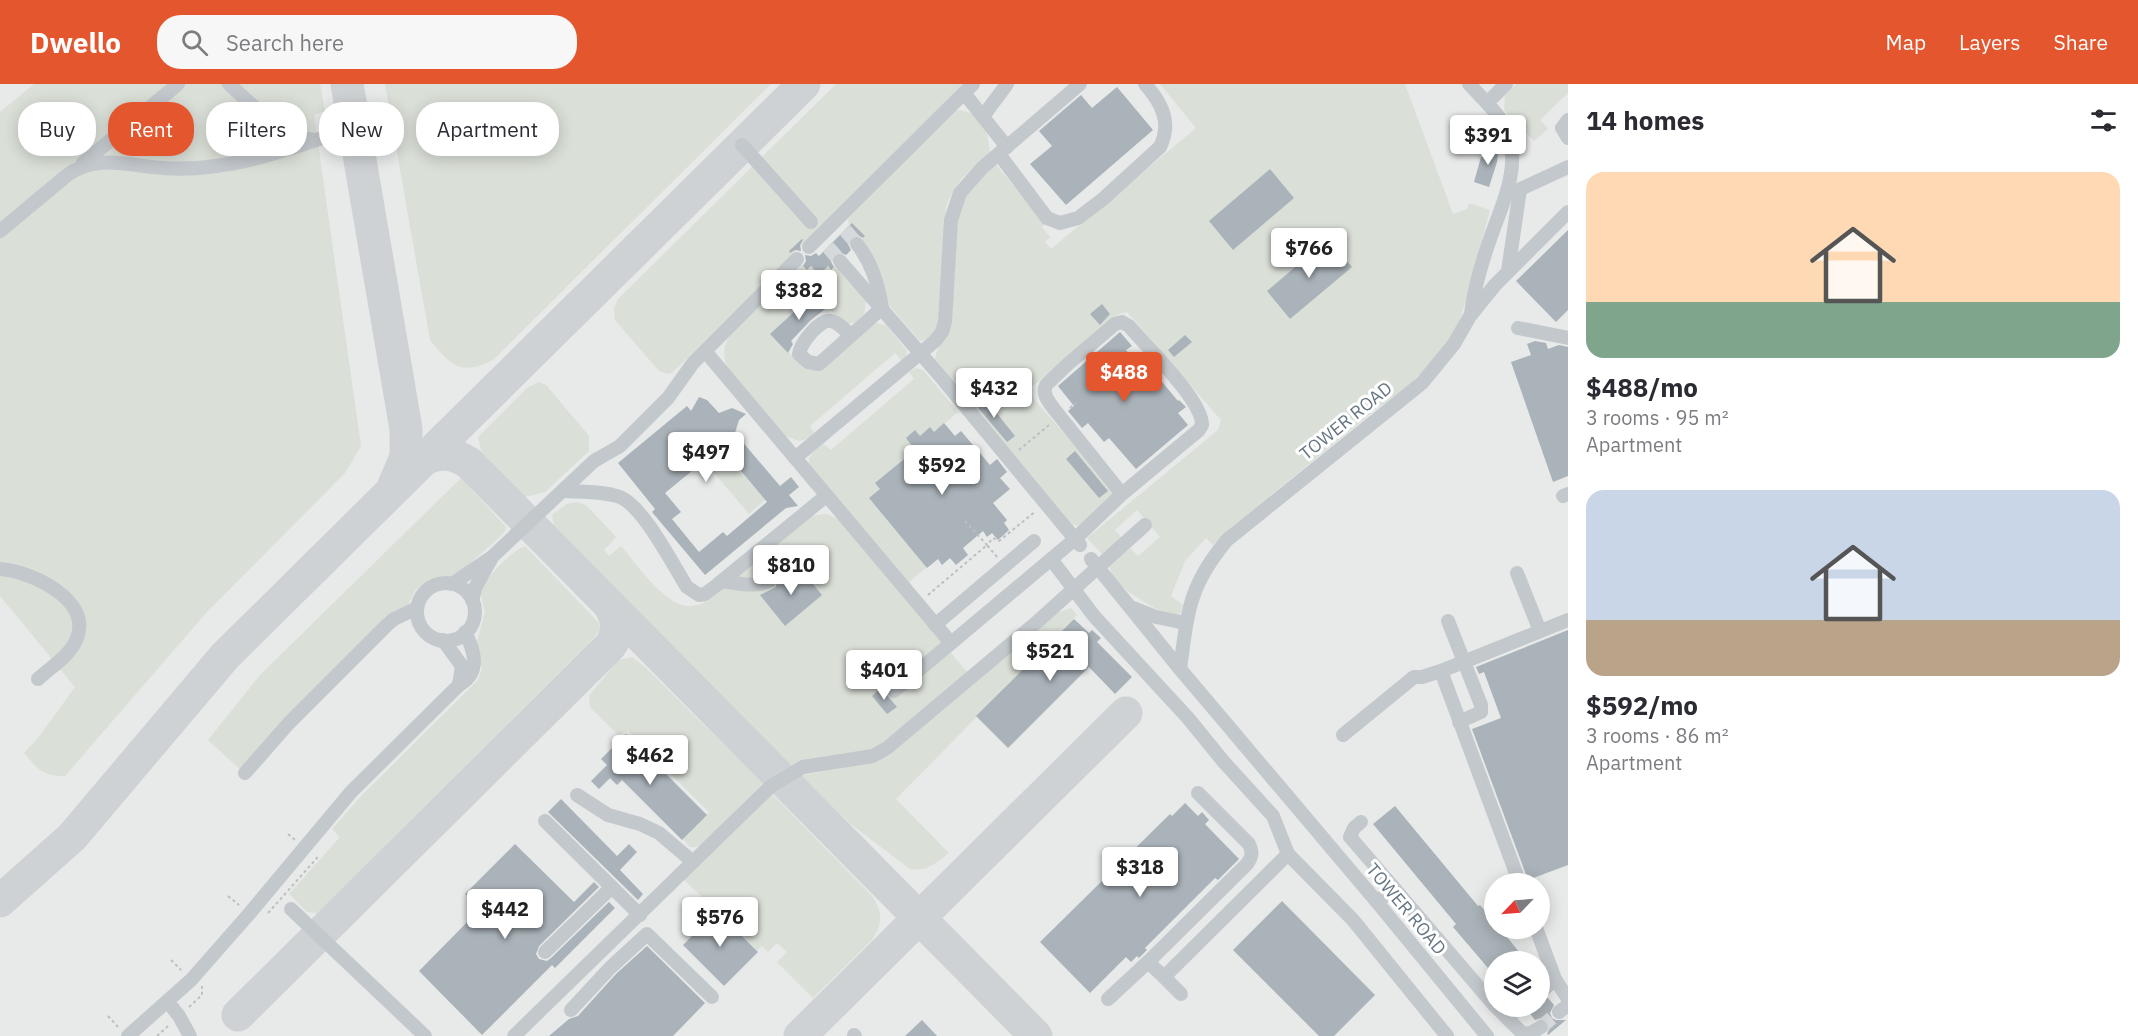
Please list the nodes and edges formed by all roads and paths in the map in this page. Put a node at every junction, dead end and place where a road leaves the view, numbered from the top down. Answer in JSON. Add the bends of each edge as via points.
{"nodes":[{"id":1,"x":178,"y":84,"type":"edge"},
{"id":2,"x":229,"y":84,"type":"edge"},
{"id":3,"x":1007,"y":84,"type":"edge"},
{"id":4,"x":1080,"y":84,"type":"edge"},
{"id":5,"x":1145,"y":84,"type":"edge"},
{"id":6,"x":1469,"y":84,"type":"edge"},
{"id":7,"x":1506,"y":84,"type":"edge"},
{"id":8,"x":968,"y":88,"type":"edge"},
{"id":9,"x":1487,"y":103,"type":"junction"},
{"id":10,"x":984,"y":115,"type":"junction"},
{"id":11,"x":1568,"y":120,"type":"edge"},
{"id":12,"x":1568,"y":138,"type":"edge"},
{"id":13,"x":319,"y":139,"type":"edge"},
{"id":14,"x":315,"y":140,"type":"junction"},
{"id":15,"x":742,"y":145,"type":"dead end"},
{"id":16,"x":1003,"y":150,"type":"junction"},
{"id":17,"x":1568,"y":167,"type":"edge"},
{"id":18,"x":76,"y":168,"type":"junction"},
{"id":19,"x":1520,"y":190,"type":"junction"},
{"id":20,"x":1506,"y":195,"type":"junction"},
{"id":21,"x":1568,"y":212,"type":"edge"},
{"id":22,"x":836,"y":219,"type":"junction"},
{"id":23,"x":811,"y":222,"type":"dead end"},
{"id":24,"x":845,"y":230,"type":"tunnel mouth"},
{"id":25,"x":0,"y":231,"type":"edge"},
{"id":26,"x":819,"y":243,"type":"dead end"},
{"id":27,"x":857,"y":244,"type":"tunnel mouth"},
{"id":28,"x":797,"y":259,"type":"dead end"},
{"id":29,"x":840,"y":261,"type":"tunnel mouth"},
{"id":30,"x":1508,"y":271,"type":"junction"},
{"id":31,"x":882,"y":308,"type":"junction"},
{"id":32,"x":1470,"y":316,"type":"junction"},
{"id":33,"x":1518,"y":328,"type":"dead end"},
{"id":34,"x":850,"y":335,"type":"dead end"},
{"id":35,"x":1568,"y":338,"type":"edge"},
{"id":36,"x":705,"y":351,"type":"junction"},
{"id":37,"x":921,"y":354,"type":"junction"},
{"id":38,"x":1076,"y":403,"type":"dead end"},
{"id":39,"x":1060,"y":416,"type":"junction"},
{"id":40,"x":795,"y":458,"type":"junction"},
{"id":41,"x":1009,"y":459,"type":"junction"},
{"id":42,"x":564,"y":491,"type":"junction"},
{"id":43,"x":1122,"y":494,"type":"junction"},
{"id":44,"x":826,"y":496,"type":"junction"},
{"id":45,"x":1045,"y":503,"type":"junction"},
{"id":46,"x":965,"y":520,"type":"dead end"},
{"id":47,"x":1145,"y":525,"type":"dead end"},
{"id":48,"x":1034,"y":541,"type":"dead end"},
{"id":49,"x":1077,"y":542,"type":"junction"},
{"id":50,"x":987,"y":544,"type":"junction"},
{"id":51,"x":492,"y":557,"type":"junction"},
{"id":52,"x":1051,"y":559,"type":"junction"},
{"id":53,"x":1094,"y":563,"type":"junction"},
{"id":54,"x":1005,"y":566,"type":"junction"},
{"id":55,"x":0,"y":569,"type":"edge"},
{"id":56,"x":1517,"y":573,"type":"dead end"},
{"id":57,"x":722,"y":581,"type":"junction"},
{"id":58,"x":769,"y":581,"type":"dead end"},
{"id":59,"x":452,"y":584,"type":"junction"},
{"id":60,"x":1072,"y":589,"type":"junction"},
{"id":61,"x":472,"y":600,"type":"junction"},
{"id":62,"x":917,"y":604,"type":"junction"},
{"id":63,"x":1130,"y":607,"type":"junction"},
{"id":64,"x":417,"y":608,"type":"junction"},
{"id":65,"x":1568,"y":620,"type":"edge"},
{"id":66,"x":1448,"y":621,"type":"dead end"},
{"id":67,"x":1185,"y":623,"type":"junction"},
{"id":68,"x":935,"y":625,"type":"junction"},
{"id":69,"x":1540,"y":631,"type":"junction"},
{"id":70,"x":465,"y":632,"type":"junction"},
{"id":71,"x":443,"y":640,"type":"junction"},
{"id":72,"x":951,"y":643,"type":"junction"},
{"id":73,"x":1466,"y":662,"type":"junction"},
{"id":74,"x":1180,"y":669,"type":"junction"},
{"id":75,"x":1441,"y":671,"type":"junction"},
{"id":76,"x":38,"y":679,"type":"dead end"},
{"id":77,"x":459,"y":685,"type":"junction"},
{"id":78,"x":894,"y":691,"type":"dead end"},
{"id":79,"x":1459,"y":722,"type":"junction"},
{"id":80,"x":1343,"y":735,"type":"dead end"},
{"id":81,"x":245,"y":773,"type":"dead end"},
{"id":82,"x":1198,"y":793,"type":"dead end"},
{"id":83,"x":577,"y":795,"type":"dead end"},
{"id":84,"x":546,"y":821,"type":"dead end"},
{"id":85,"x":1361,"y":822,"type":"dead end"},
{"id":86,"x":1288,"y":854,"type":"junction"},
{"id":87,"x":317,"y":858,"type":"dead end"},
{"id":88,"x":693,"y":862,"type":"junction"},
{"id":89,"x":1516,"y":873,"type":"edge"},
{"id":90,"x":612,"y":887,"type":"junction"},
{"id":91,"x":1394,"y":888,"type":"junction"},
{"id":92,"x":1377,"y":902,"type":"junction"},
{"id":93,"x":291,"y":909,"type":"dead end"},
{"id":94,"x":266,"y":915,"type":"dead end"},
{"id":95,"x":637,"y":918,"type":"junction"},
{"id":96,"x":647,"y":934,"type":"junction"},
{"id":97,"x":1540,"y":939,"type":"edge"},
{"id":98,"x":545,"y":952,"type":"dead end"},
{"id":99,"x":1148,"y":962,"type":"junction"},
{"id":100,"x":1164,"y":977,"type":"junction"},
{"id":101,"x":1555,"y":980,"type":"junction"},
{"id":102,"x":1550,"y":984,"type":"edge"},
{"id":103,"x":1484,"y":993,"type":"edge"},
{"id":104,"x":1181,"y":994,"type":"dead end"},
{"id":105,"x":712,"y":997,"type":"dead end"},
{"id":106,"x":1108,"y":999,"type":"dead end"},
{"id":107,"x":1568,"y":999,"type":"edge"},
{"id":108,"x":168,"y":1002,"type":"junction"},
{"id":109,"x":571,"y":1011,"type":"dead end"},
{"id":110,"x":108,"y":1016,"type":"dead end"},
{"id":111,"x":1507,"y":1018,"type":"edge"},
{"id":112,"x":1541,"y":1027,"type":"tunnel mouth"},
{"id":113,"x":124,"y":1033,"type":"edge"},
{"id":114,"x":190,"y":1036,"type":"edge"},
{"id":115,"x":424,"y":1036,"type":"edge"},
{"id":116,"x":514,"y":1036,"type":"edge"},
{"id":117,"x":1446,"y":1036,"type":"edge"},
{"id":118,"x":1487,"y":1036,"type":"edge"}],
"edges":[{"from":1,"to":18,"type":"street"},
{"from":2,"to":14,"type":"street","via":[[276,126],[292,136]]},
{"from":3,"to":10,"type":"street"},
{"from":4,"to":16,"type":"street"},
{"from":5,"to":16,"type":"street","via":[[1159,101],[1166,120],[1165,138],[1103,199],[1070,222],[1047,218]]},
{"from":6,"to":9,"type":"street"},
{"from":7,"to":9,"type":"street"},
{"from":8,"to":10,"type":"street"},
{"from":8,"to":22,"type":"street"},
{"from":9,"to":20,"type":"street","via":[[1509,136],[1512,157]]},
{"from":10,"to":16,"type":"street"},
{"from":11,"to":12,"type":"street","via":[[1562,128]]},
{"from":13,"to":14,"type":"street"},
{"from":14,"to":18,"type":"street","via":[[260,158],[203,168],[97,162]]},
{"from":15,"to":23,"type":"street"},
{"from":16,"to":37,"type":"street","via":[[972,178],[957,198],[951,220],[945,322],[942,332]]},
{"from":17,"to":19,"type":"street"},
{"from":18,"to":25,"type":"street"},
{"from":19,"to":20,"type":"street"},
{"from":19,"to":30,"type":"street"},
{"from":20,"to":32,"type":"street","via":[[1479,273]]},
{"from":21,"to":30,"type":"street","name":"TOWER ROAD"},
{"from":22,"to":24,"type":"street"},
{"from":22,"to":26,"type":"street"},
{"from":27,"to":31,"type":"street","via":[[873,272]]},
{"from":28,"to":36,"type":"street"},
{"from":29,"to":31,"type":"street"},
{"from":30,"to":32,"type":"street","name":"TOWER ROAD"},
{"from":31,"to":34,"type":"street"},
{"from":31,"to":37,"type":"street"},
{"from":32,"to":67,"type":"street","name":"TOWER ROAD","via":[[1454,344],[1422,383],[1227,540],[1200,577]]},
{"from":33,"to":35,"type":"street"},
{"from":36,"to":40,"type":"street"},
{"from":36,"to":42,"type":"street","via":[[668,398],[620,446],[594,461]]},
{"from":37,"to":40,"type":"street"},
{"from":37,"to":41,"type":"street"},
{"from":38,"to":39,"type":"path"},
{"from":39,"to":41,"type":"path"},
{"from":39,"to":43,"type":"street"},
{"from":39,"to":43,"type":"street","via":[[1045,394],[1046,386],[1115,324],[1126,323],[1172,374],[1199,409],[1203,421],[1199,430]]},
{"from":40,"to":44,"type":"street"},
{"from":41,"to":45,"type":"street"},
{"from":42,"to":51,"type":"street"},
{"from":42,"to":57,"type":"street","via":[[601,493],[629,502],[692,592],[705,594]]},
{"from":43,"to":49,"type":"street"},
{"from":44,"to":57,"type":"street"},
{"from":44,"to":62,"type":"street"},
{"from":45,"to":49,"type":"street"},
{"from":45,"to":50,"type":"path","via":[[999,541],[993,538]]},
{"from":46,"to":50,"type":"path"},
{"from":47,"to":53,"type":"street"},
{"from":48,"to":54,"type":"street"},
{"from":49,"to":52,"type":"street"},
{"from":50,"to":54,"type":"path"},
{"from":50,"to":62,"type":"path"},
{"from":51,"to":59,"type":"street"},
{"from":51,"to":61,"type":"street"},
{"from":52,"to":60,"type":"street"},
{"from":52,"to":72,"type":"street"},
{"from":53,"to":60,"type":"street"},
{"from":53,"to":63,"type":"street","name":"TOWER ROAD"},
{"from":54,"to":68,"type":"street"},
{"from":55,"to":76,"type":"street","via":[[30,576],[60,593],[73,607],[79,623],[72,648]]},
{"from":56,"to":69,"type":"street"},
{"from":57,"to":58,"type":"street","via":[[749,585]]},
{"from":59,"to":61,"type":"street"},
{"from":59,"to":64,"type":"street","via":[[440,583],[429,588]]},
{"from":60,"to":86,"type":"street","via":[[1273,816]]},
{"from":60,"to":88,"type":"street","via":[[888,748],[873,756],[811,765],[788,774],[767,789]]},
{"from":61,"to":70,"type":"street","via":[[474,615]]},
{"from":62,"to":68,"type":"street"},
{"from":63,"to":67,"type":"street"},
{"from":63,"to":74,"type":"street","name":"TOWER ROAD"},
{"from":64,"to":71,"type":"street","via":[[423,630]]},
{"from":64,"to":81,"type":"street","via":[[387,625]]},
{"from":65,"to":69,"type":"street"},
{"from":66,"to":73,"type":"street"},
{"from":67,"to":74,"type":"street","name":"TOWER ROAD"},
{"from":68,"to":72,"type":"street"},
{"from":69,"to":73,"type":"street"},
{"from":70,"to":71,"type":"street","via":[[452,640]]},
{"from":70,"to":77,"type":"street","via":[[474,669]]},
{"from":71,"to":77,"type":"street","via":[[462,666]]},
{"from":72,"to":78,"type":"street"},
{"from":73,"to":75,"type":"street"},
{"from":73,"to":79,"type":"street","via":[[1481,708]]},
{"from":74,"to":92,"type":"street","name":"TOWER ROAD"},
{"from":75,"to":79,"type":"street"},
{"from":75,"to":80,"type":"street","via":[[1415,676]]},
{"from":77,"to":108,"type":"street","via":[[365,776],[216,953]]},
{"from":79,"to":89,"type":"street"},
{"from":82,"to":99,"type":"street","via":[[1249,844],[1251,858]]},
{"from":83,"to":88,"type":"street","via":[[608,815],[659,833]]},
{"from":84,"to":90,"type":"street"},
{"from":85,"to":91,"type":"street","via":[[1350,837]]},
{"from":86,"to":100,"type":"street"},
{"from":86,"to":117,"type":"street","via":[[1353,920]]},
{"from":87,"to":94,"type":"path"},
{"from":88,"to":95,"type":"street"},
{"from":90,"to":95,"type":"street"},
{"from":90,"to":98,"type":"street"},
{"from":91,"to":92,"type":"street"},
{"from":91,"to":103,"type":"street"},
{"from":92,"to":118,"type":"street","name":"TOWER ROAD"},
{"from":93,"to":115,"type":"street"},
{"from":95,"to":96,"type":"street"},
{"from":95,"to":116,"type":"street"},
{"from":96,"to":105,"type":"street"},
{"from":96,"to":109,"type":"street"},
{"from":97,"to":101,"type":"street"},
{"from":99,"to":100,"type":"street"},
{"from":99,"to":106,"type":"street"},
{"from":100,"to":104,"type":"street"},
{"from":101,"to":102,"type":"street"},
{"from":101,"to":107,"type":"street"},
{"from":108,"to":113,"type":"street"},
{"from":108,"to":114,"type":"street"},
{"from":110,"to":113,"type":"path"},
{"from":111,"to":112,"type":"street","via":[[1523,1034]]}]}
